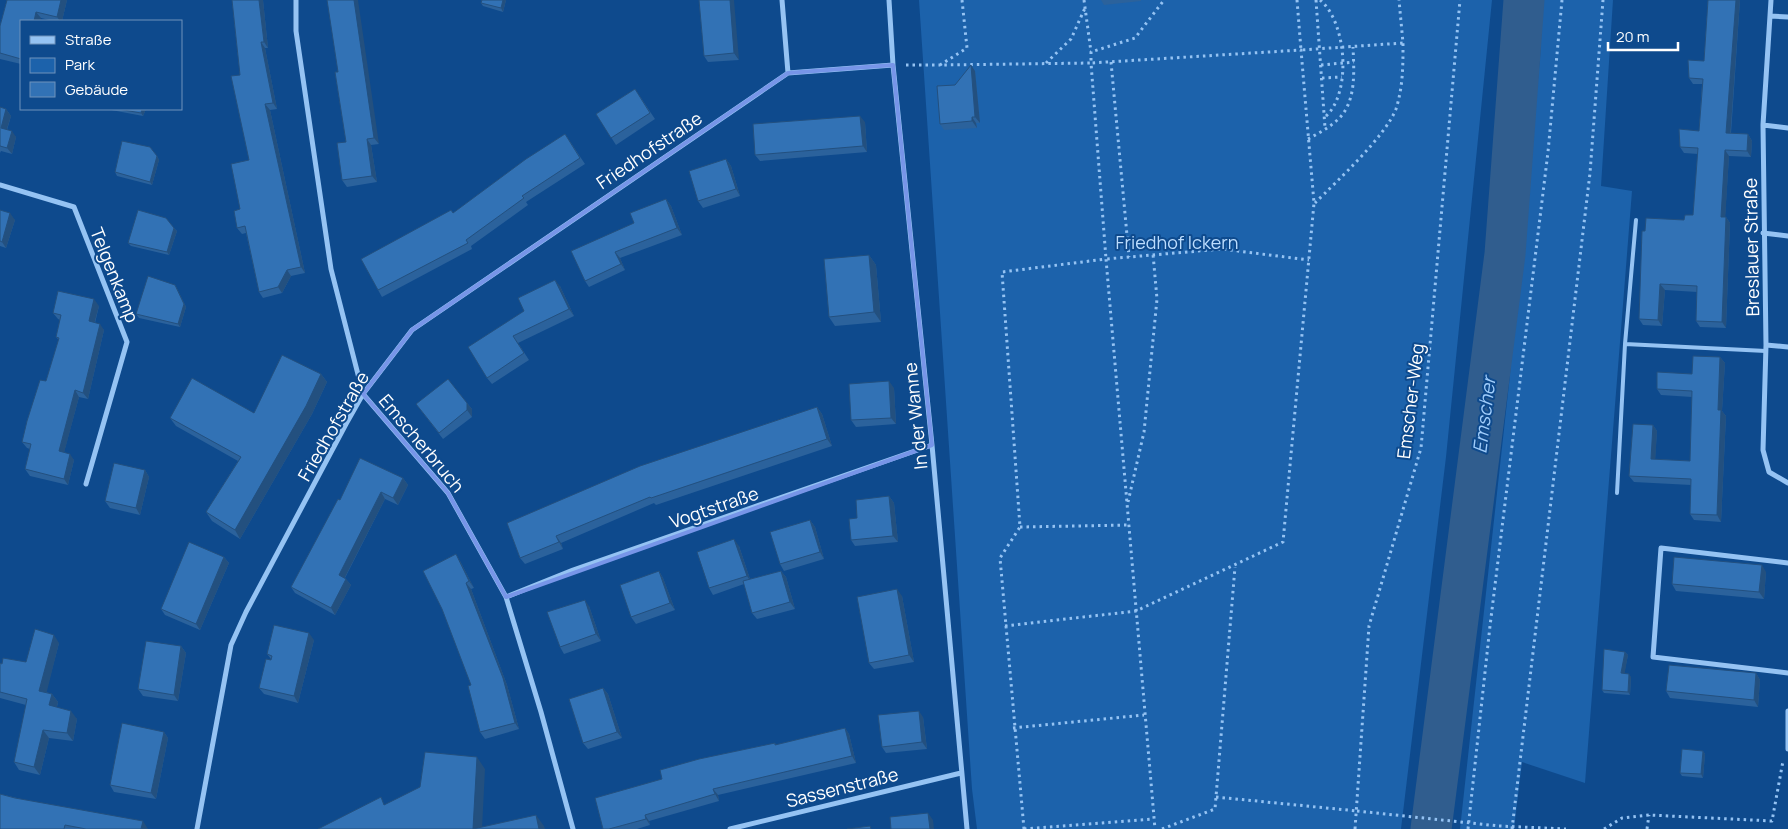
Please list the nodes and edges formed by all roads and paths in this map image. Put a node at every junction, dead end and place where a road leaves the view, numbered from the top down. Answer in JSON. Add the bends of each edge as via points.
{"nodes":[{"id":1,"x":296,"y":0,"type":"edge"},
{"id":2,"x":782,"y":0,"type":"edge"},
{"id":3,"x":889,"y":0,"type":"edge"},
{"id":4,"x":962,"y":0,"type":"edge"},
{"id":5,"x":1084,"y":0,"type":"edge"},
{"id":6,"x":1164,"y":0,"type":"edge"},
{"id":7,"x":1296,"y":0,"type":"edge"},
{"id":8,"x":1316,"y":0,"type":"edge"},
{"id":9,"x":1320,"y":0,"type":"edge"},
{"id":10,"x":1399,"y":0,"type":"edge"},
{"id":11,"x":1460,"y":0,"type":"edge"},
{"id":12,"x":1562,"y":0,"type":"edge"},
{"id":13,"x":1603,"y":0,"type":"edge"},
{"id":14,"x":1771,"y":0,"type":"edge"},
{"id":15,"x":1085,"y":8,"type":"junction"},
{"id":16,"x":1770,"y":16,"type":"junction"},
{"id":17,"x":1788,"y":17,"type":"edge"},
{"id":18,"x":1402,"y":43,"type":"junction"},
{"id":19,"x":1353,"y":46,"type":"junction"},
{"id":20,"x":1342,"y":47,"type":"junction"},
{"id":21,"x":1301,"y":50,"type":"junction"},
{"id":22,"x":1091,"y":52,"type":"junction"},
{"id":23,"x":1112,"y":62,"type":"junction"},
{"id":24,"x":1354,"y":62,"type":"junction"},
{"id":25,"x":1091,"y":63,"type":"junction"},
{"id":26,"x":1045,"y":64,"type":"junction"},
{"id":27,"x":893,"y":65,"type":"junction"},
{"id":28,"x":940,"y":65,"type":"junction"},
{"id":29,"x":1321,"y":65,"type":"junction"},
{"id":30,"x":788,"y":74,"type":"junction"},
{"id":31,"x":1342,"y":77,"type":"junction"},
{"id":32,"x":1322,"y":78,"type":"junction"},
{"id":33,"x":1325,"y":117,"type":"junction"},
{"id":34,"x":1763,"y":125,"type":"junction"},
{"id":35,"x":1325,"y":128,"type":"junction"},
{"id":36,"x":1788,"y":128,"type":"edge"},
{"id":37,"x":1308,"y":139,"type":"junction"},
{"id":38,"x":0,"y":185,"type":"edge"},
{"id":39,"x":1314,"y":203,"type":"junction"},
{"id":40,"x":1636,"y":220,"type":"dead end"},
{"id":41,"x":1763,"y":233,"type":"junction"},
{"id":42,"x":1788,"y":236,"type":"edge"},
{"id":43,"x":1153,"y":254,"type":"junction"},
{"id":44,"x":1129,"y":257,"type":"junction"},
{"id":45,"x":1106,"y":259,"type":"junction"},
{"id":46,"x":1309,"y":260,"type":"junction"},
{"id":47,"x":1625,"y":344,"type":"junction"},
{"id":48,"x":1788,"y":347,"type":"edge"},
{"id":49,"x":1766,"y":348,"type":"junction"},
{"id":50,"x":363,"y":394,"type":"junction"},
{"id":51,"x":932,"y":445,"type":"junction"},
{"id":52,"x":1788,"y":483,"type":"edge"},
{"id":53,"x":86,"y":484,"type":"dead end"},
{"id":54,"x":1617,"y":493,"type":"dead end"},
{"id":55,"x":1127,"y":505,"type":"junction"},
{"id":56,"x":1130,"y":525,"type":"junction"},
{"id":57,"x":1020,"y":526,"type":"junction"},
{"id":58,"x":1788,"y":563,"type":"edge"},
{"id":59,"x":1235,"y":566,"type":"junction"},
{"id":60,"x":506,"y":597,"type":"junction"},
{"id":61,"x":1136,"y":611,"type":"junction"},
{"id":62,"x":1005,"y":626,"type":"junction"},
{"id":63,"x":1788,"y":673,"type":"edge"},
{"id":64,"x":1788,"y":711,"type":"edge"},
{"id":65,"x":1144,"y":715,"type":"junction"},
{"id":66,"x":1014,"y":728,"type":"junction"},
{"id":67,"x":1787,"y":746,"type":"edge"},
{"id":68,"x":961,"y":774,"type":"junction"},
{"id":69,"x":1216,"y":797,"type":"junction"},
{"id":70,"x":1357,"y":811,"type":"junction"},
{"id":71,"x":1649,"y":815,"type":"junction"},
{"id":72,"x":1153,"y":819,"type":"junction"},
{"id":73,"x":1512,"y":828,"type":"edge"},
{"id":74,"x":197,"y":829,"type":"edge"},
{"id":75,"x":573,"y":829,"type":"edge"},
{"id":76,"x":730,"y":829,"type":"edge"},
{"id":77,"x":967,"y":829,"type":"edge"},
{"id":78,"x":1024,"y":829,"type":"edge"},
{"id":79,"x":1155,"y":829,"type":"edge"},
{"id":80,"x":1162,"y":829,"type":"edge"},
{"id":81,"x":1355,"y":829,"type":"edge"},
{"id":82,"x":1468,"y":829,"type":"edge"},
{"id":83,"x":1566,"y":829,"type":"edge"},
{"id":84,"x":1604,"y":829,"type":"edge"},
{"id":85,"x":1647,"y":829,"type":"edge"}],
"edges":[{"from":1,"to":50,"type":"street","name":"Emscherbruch","via":[[296,31],[331,269]]},
{"from":2,"to":30,"type":"street"},
{"from":3,"to":27,"type":"street","name":"In der Wanne"},
{"from":4,"to":28,"type":"path","via":[[967,48]]},
{"from":5,"to":15,"type":"path"},
{"from":6,"to":22,"type":"path","via":[[1135,38]]},
{"from":7,"to":21,"type":"path"},
{"from":8,"to":29,"type":"path"},
{"from":9,"to":20,"type":"path","via":[[1332,16]]},
{"from":10,"to":18,"type":"path"},
{"from":11,"to":70,"type":"path","name":"Emscher-Weg","via":[[1422,448],[1369,626]]},
{"from":12,"to":82,"type":"path","via":[[1548,152]]},
{"from":13,"to":73,"type":"path","via":[[1590,173]]},
{"from":14,"to":16,"type":"street","name":"Breslauer Straße"},
{"from":15,"to":22,"type":"path"},
{"from":15,"to":26,"type":"path","via":[[1071,39]]},
{"from":16,"to":17,"type":"street"},
{"from":16,"to":34,"type":"street","name":"Breslauer Straße"},
{"from":18,"to":19,"type":"path"},
{"from":18,"to":39,"type":"path","via":[[1404,77],[1395,110],[1372,144]]},
{"from":19,"to":20,"type":"path"},
{"from":19,"to":24,"type":"path"},
{"from":20,"to":21,"type":"path"},
{"from":20,"to":31,"type":"path"},
{"from":21,"to":23,"type":"path"},
{"from":21,"to":37,"type":"path"},
{"from":22,"to":25,"type":"path"},
{"from":23,"to":25,"type":"path"},
{"from":23,"to":44,"type":"path"},
{"from":24,"to":29,"type":"path"},
{"from":24,"to":35,"type":"path","via":[[1355,75],[1349,104],[1336,122]]},
{"from":25,"to":26,"type":"path"},
{"from":25,"to":45,"type":"path"},
{"from":26,"to":28,"type":"path"},
{"from":27,"to":28,"type":"path"},
{"from":27,"to":30,"type":"street","name":"Friedhofstraße"},
{"from":27,"to":51,"type":"street","name":"In der Wanne"},
{"from":29,"to":32,"type":"path"},
{"from":30,"to":50,"type":"street","name":"Friedhofstraße","via":[[412,330]]},
{"from":31,"to":32,"type":"path"},
{"from":31,"to":33,"type":"path","via":[[1334,105]]},
{"from":32,"to":33,"type":"path"},
{"from":33,"to":35,"type":"path"},
{"from":34,"to":36,"type":"street"},
{"from":34,"to":41,"type":"street","name":"Breslauer Straße"},
{"from":35,"to":37,"type":"path"},
{"from":37,"to":39,"type":"path"},
{"from":38,"to":53,"type":"street","name":"Telgenkamp","via":[[74,207],[127,342]]},
{"from":39,"to":46,"type":"path"},
{"from":40,"to":47,"type":"lane"},
{"from":41,"to":42,"type":"street"},
{"from":41,"to":49,"type":"street","name":"Breslauer Straße"},
{"from":43,"to":44,"type":"path"},
{"from":43,"to":46,"type":"path","via":[[1222,249]]},
{"from":43,"to":55,"type":"path","via":[[1157,299],[1144,432]]},
{"from":44,"to":45,"type":"path"},
{"from":45,"to":55,"type":"path"},
{"from":45,"to":57,"type":"path","via":[[1002,272]]},
{"from":46,"to":59,"type":"path","via":[[1283,542]]},
{"from":47,"to":49,"type":"lane"},
{"from":47,"to":54,"type":"lane"},
{"from":48,"to":49,"type":"street"},
{"from":49,"to":52,"type":"street","name":"Breslauer Straße","via":[[1763,450],[1769,472]]},
{"from":50,"to":60,"type":"street","name":"Emscherbruch","via":[[448,493]]},
{"from":50,"to":74,"type":"street","name":"Friedhofstraße","via":[[231,645]]},
{"from":51,"to":60,"type":"street","name":"Vogtstraße","via":[[573,570]]},
{"from":51,"to":68,"type":"street","name":"In der Wanne"},
{"from":55,"to":56,"type":"path"},
{"from":56,"to":57,"type":"path"},
{"from":56,"to":61,"type":"path"},
{"from":57,"to":62,"type":"path","via":[[1000,558]]},
{"from":58,"to":63,"type":"street","via":[[1661,548],[1653,657]]},
{"from":59,"to":61,"type":"path"},
{"from":59,"to":69,"type":"path"},
{"from":60,"to":75,"type":"street","name":"Emscherbruch"},
{"from":61,"to":62,"type":"path"},
{"from":61,"to":65,"type":"path"},
{"from":62,"to":66,"type":"path"},
{"from":64,"to":67,"type":"street"},
{"from":65,"to":66,"type":"path"},
{"from":65,"to":72,"type":"path"},
{"from":66,"to":78,"type":"path"},
{"from":67,"to":71,"type":"path","via":[[1772,820]]},
{"from":68,"to":76,"type":"street","name":"Sassenstraße"},
{"from":68,"to":77,"type":"street","name":"In der Wanne"},
{"from":69,"to":70,"type":"path"},
{"from":69,"to":80,"type":"path","via":[[1214,809]]},
{"from":70,"to":73,"type":"path","bridge":true},
{"from":70,"to":81,"type":"path","name":"Emscher-Weg"},
{"from":71,"to":84,"type":"path","via":[[1622,818]]},
{"from":71,"to":85,"type":"path"},
{"from":72,"to":78,"type":"path"},
{"from":72,"to":79,"type":"path"},
{"from":73,"to":83,"type":"path"}]}
